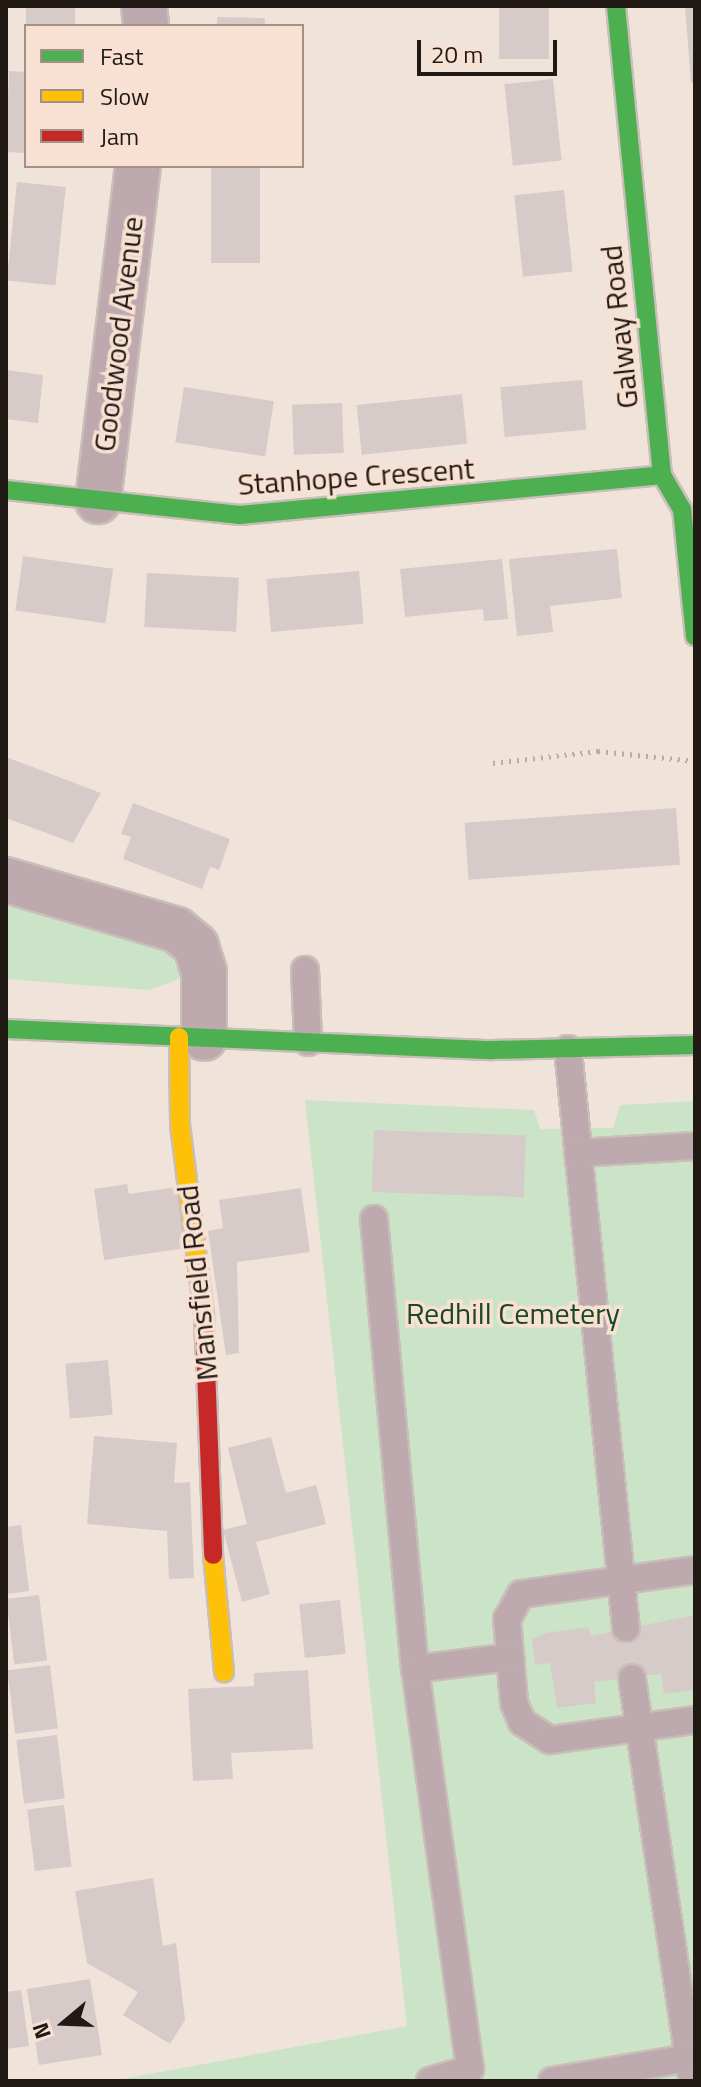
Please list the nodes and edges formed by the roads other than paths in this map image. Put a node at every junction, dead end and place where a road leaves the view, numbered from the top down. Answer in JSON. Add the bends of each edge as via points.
{"nodes":[{"id":1,"x":616,"y":6,"type":"edge"},
{"id":2,"x":138,"y":168,"type":"edge"},
{"id":3,"x":662,"y":475,"type":"junction"},
{"id":4,"x":6,"y":490,"type":"edge"},
{"id":5,"x":98,"y":501,"type":"junction"},
{"id":6,"x":695,"y":636,"type":"edge"},
{"id":7,"x":6,"y":880,"type":"edge"},
{"id":8,"x":305,"y":970,"type":"dead end"},
{"id":9,"x":6,"y":1029,"type":"edge"},
{"id":10,"x":191,"y":1037,"type":"junction"},
{"id":11,"x":308,"y":1042,"type":"junction"},
{"id":12,"x":695,"y":1045,"type":"edge"},
{"id":13,"x":568,"y":1049,"type":"junction"},
{"id":14,"x":695,"y":1146,"type":"edge"},
{"id":15,"x":578,"y":1153,"type":"junction"},
{"id":16,"x":374,"y":1219,"type":"dead end"},
{"id":17,"x":695,"y":1570,"type":"edge"},
{"id":18,"x":621,"y":1579,"type":"junction"},
{"id":19,"x":626,"y":1628,"type":"dead end"},
{"id":20,"x":510,"y":1657,"type":"junction"},
{"id":21,"x":415,"y":1669,"type":"junction"},
{"id":22,"x":224,"y":1672,"type":"dead end"},
{"id":23,"x":632,"y":1678,"type":"dead end"},
{"id":24,"x":695,"y":1720,"type":"edge"},
{"id":25,"x":638,"y":1729,"type":"junction"},
{"id":26,"x":692,"y":2065,"type":"edge"},
{"id":27,"x":471,"y":2075,"type":"edge"},
{"id":28,"x":430,"y":2081,"type":"edge"},
{"id":29,"x":552,"y":2081,"type":"edge"}],
"edges":[{"from":1,"to":3,"type":"main road","name":"Galway Road"},
{"from":2,"to":5,"type":"street","name":"Goodwood Avenue"},
{"from":3,"to":5,"type":"main road","name":"Stanhope Crescent","via":[[268,514]]},
{"from":3,"to":6,"type":"main road","name":"Galway Road","via":[[682,509]]},
{"from":4,"to":5,"type":"main road","name":"Stanhope Crescent"},
{"from":7,"to":10,"type":"street","name":"Mansfield Road","via":[[177,930],[196,946],[204,972]]},
{"from":8,"to":11,"type":"lane"},
{"from":9,"to":10,"type":"main road"},
{"from":10,"to":11,"type":"main road"},
{"from":10,"to":22,"type":"main road","name":"Mansfield Road","via":[[180,1125],[211,1372],[205,1463]]},
{"from":11,"to":13,"type":"main road"},
{"from":12,"to":13,"type":"main road"},
{"from":13,"to":15,"type":"lane"},
{"from":14,"to":15,"type":"lane"},
{"from":15,"to":18,"type":"lane"},
{"from":16,"to":21,"type":"lane"},
{"from":17,"to":18,"type":"lane"},
{"from":18,"to":19,"type":"lane"},
{"from":18,"to":20,"type":"lane","via":[[521,1594],[507,1619]]},
{"from":20,"to":21,"type":"lane"},
{"from":20,"to":25,"type":"lane","via":[[522,1722],[550,1740]]},
{"from":21,"to":27,"type":"lane"},
{"from":23,"to":25,"type":"lane"},
{"from":24,"to":25,"type":"lane"},
{"from":25,"to":26,"type":"lane"},
{"from":26,"to":29,"type":"lane"},
{"from":27,"to":28,"type":"lane"}]}
